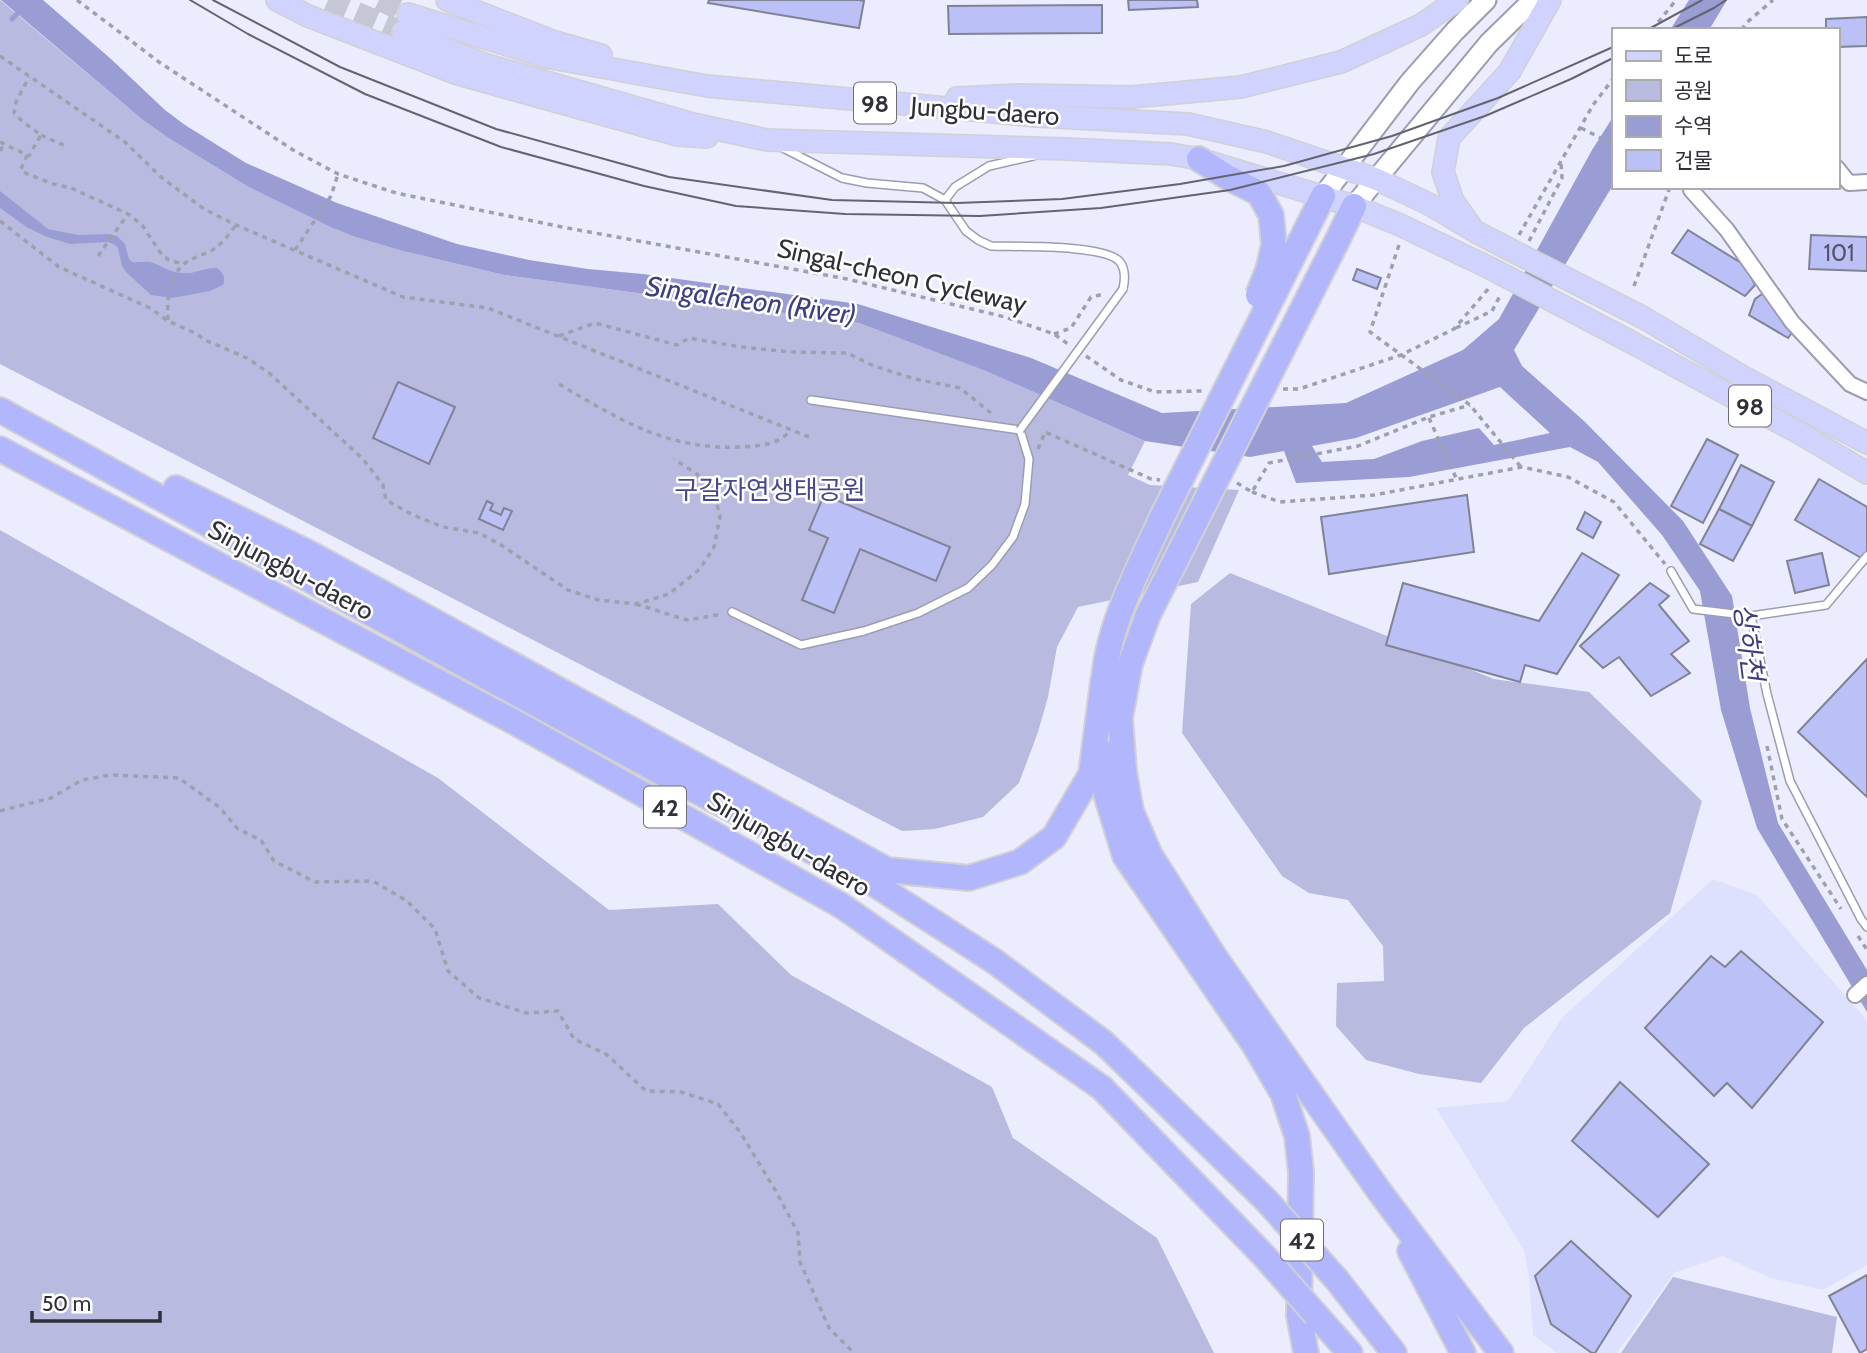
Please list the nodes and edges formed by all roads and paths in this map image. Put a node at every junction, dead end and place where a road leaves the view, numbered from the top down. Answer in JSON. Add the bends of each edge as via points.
{"nodes":[{"id":1,"x":78,"y":0,"type":"edge"},
{"id":2,"x":277,"y":0,"type":"edge"},
{"id":3,"x":447,"y":0,"type":"edge"},
{"id":4,"x":1457,"y":0,"type":"edge"},
{"id":5,"x":1486,"y":0,"type":"edge"},
{"id":6,"x":1533,"y":0,"type":"edge"},
{"id":7,"x":1550,"y":0,"type":"edge"},
{"id":8,"x":1676,"y":0,"type":"edge"},
{"id":9,"x":1773,"y":0,"type":"edge"},
{"id":10,"x":1654,"y":28,"type":"edge"},
{"id":11,"x":1743,"y":28,"type":"edge"},
{"id":12,"x":0,"y":56,"type":"edge"},
{"id":13,"x":29,"y":77,"type":"junction"},
{"id":14,"x":1612,"y":80,"type":"edge"},
{"id":15,"x":707,"y":86,"type":"junction"},
{"id":16,"x":876,"y":103,"type":"junction"},
{"id":17,"x":1581,"y":128,"type":"junction"},
{"id":18,"x":41,"y":135,"type":"junction"},
{"id":19,"x":767,"y":140,"type":"junction"},
{"id":20,"x":2,"y":143,"type":"edge"},
{"id":21,"x":1612,"y":144,"type":"edge"},
{"id":22,"x":68,"y":147,"type":"dead end"},
{"id":23,"x":1066,"y":149,"type":"junction"},
{"id":24,"x":0,"y":151,"type":"edge"},
{"id":25,"x":27,"y":155,"type":"junction"},
{"id":26,"x":1199,"y":159,"type":"junction"},
{"id":27,"x":1345,"y":168,"type":"junction"},
{"id":28,"x":1839,"y":170,"type":"edge"},
{"id":29,"x":338,"y":174,"type":"junction"},
{"id":30,"x":1376,"y":179,"type":"junction"},
{"id":31,"x":1867,"y":182,"type":"edge"},
{"id":32,"x":1669,"y":189,"type":"edge"},
{"id":33,"x":1691,"y":190,"type":"dead end"},
{"id":34,"x":1323,"y":196,"type":"junction"},
{"id":35,"x":945,"y":200,"type":"junction"},
{"id":36,"x":1354,"y":206,"type":"junction"},
{"id":37,"x":128,"y":214,"type":"junction"},
{"id":38,"x":0,"y":221,"type":"edge"},
{"id":39,"x":236,"y":225,"type":"junction"},
{"id":40,"x":1476,"y":232,"type":"junction"},
{"id":41,"x":1510,"y":244,"type":"junction"},
{"id":42,"x":1399,"y":245,"type":"dead end"},
{"id":43,"x":295,"y":250,"type":"junction"},
{"id":44,"x":98,"y":256,"type":"dead end"},
{"id":45,"x":183,"y":264,"type":"junction"},
{"id":46,"x":1490,"y":278,"type":"junction"},
{"id":47,"x":1634,"y":286,"type":"dead end"},
{"id":48,"x":1112,"y":292,"type":"dead end"},
{"id":49,"x":168,"y":321,"type":"junction"},
{"id":50,"x":1054,"y":334,"type":"junction"},
{"id":51,"x":559,"y":336,"type":"junction"},
{"id":52,"x":1401,"y":355,"type":"junction"},
{"id":53,"x":559,"y":384,"type":"dead end"},
{"id":54,"x":1273,"y":390,"type":"dead end"},
{"id":55,"x":1208,"y":391,"type":"dead end"},
{"id":56,"x":1867,"y":392,"type":"edge"},
{"id":57,"x":811,"y":400,"type":"dead end"},
{"id":58,"x":0,"y":402,"type":"edge"},
{"id":59,"x":1470,"y":405,"type":"junction"},
{"id":60,"x":0,"y":410,"type":"edge"},
{"id":61,"x":993,"y":415,"type":"dead end"},
{"id":62,"x":1429,"y":417,"type":"junction"},
{"id":63,"x":791,"y":430,"type":"junction"},
{"id":64,"x":1020,"y":430,"type":"junction"},
{"id":65,"x":809,"y":437,"type":"dead end"},
{"id":66,"x":1867,"y":443,"type":"edge"},
{"id":67,"x":0,"y":449,"type":"edge"},
{"id":68,"x":1038,"y":449,"type":"dead end"},
{"id":69,"x":674,"y":459,"type":"dead end"},
{"id":70,"x":1282,"y":461,"type":"dead end"},
{"id":71,"x":1522,"y":467,"type":"junction"},
{"id":72,"x":1867,"y":473,"type":"edge"},
{"id":73,"x":1151,"y":479,"type":"dead end"},
{"id":74,"x":1457,"y":480,"type":"junction"},
{"id":75,"x":1252,"y":492,"type":"dead end"},
{"id":76,"x":1162,"y":517,"type":"junction"},
{"id":77,"x":1867,"y":556,"type":"edge"},
{"id":78,"x":1671,"y":570,"type":"joint"},
{"id":79,"x":636,"y":604,"type":"junction"},
{"id":80,"x":732,"y":612,"type":"joint"},
{"id":81,"x":1751,"y":616,"type":"junction"},
{"id":82,"x":1103,"y":682,"type":"junction"},
{"id":83,"x":0,"y":811,"type":"edge"},
{"id":84,"x":1867,"y":927,"type":"edge"},
{"id":85,"x":1867,"y":984,"type":"edge"},
{"id":86,"x":1855,"y":995,"type":"dead end"},
{"id":87,"x":1379,"y":1191,"type":"junction"},
{"id":88,"x":1348,"y":1352,"type":"edge"},
{"id":89,"x":854,"y":1353,"type":"edge"},
{"id":90,"x":1306,"y":1353,"type":"edge"},
{"id":91,"x":1394,"y":1353,"type":"edge"},
{"id":92,"x":1463,"y":1353,"type":"edge"},
{"id":93,"x":1502,"y":1353,"type":"edge"}],
"edges":[{"from":1,"to":29,"type":"path","name":"Singal-cheon Cycleway","via":[[159,62],[293,150]]},
{"from":2,"to":19,"type":"main road","via":[[458,74],[677,135]]},
{"from":3,"to":15,"type":"main road","via":[[552,41]]},
{"from":4,"to":16,"type":"main road","via":[[1421,25],[1341,62],[1241,87],[1132,97],[1020,95]]},
{"from":5,"to":27,"type":"main road","via":[[1410,82]]},
{"from":6,"to":30,"type":"main road","via":[[1489,43]]},
{"from":7,"to":40,"type":"main road","via":[[1510,71],[1449,138],[1443,172],[1452,201]]},
{"from":8,"to":10,"type":"path"},
{"from":9,"to":11,"type":"path"},
{"from":12,"to":13,"type":"path"},
{"from":13,"to":18,"type":"path","via":[[14,113]]},
{"from":13,"to":39,"type":"path","via":[[125,142],[204,209]]},
{"from":14,"to":17,"type":"path"},
{"from":15,"to":16,"type":"main road","name":"Jungbu-daero","number":"98"},
{"from":15,"to":19,"type":"main road","name":"Jungbu-daero","number":"98","via":[[546,57],[406,23],[484,64],[693,124]]},
{"from":16,"to":27,"type":"main road","name":"Jungbu-daero","number":"98","via":[[1188,124],[1267,142]]},
{"from":17,"to":21,"type":"path"},
{"from":17,"to":41,"type":"path"},
{"from":18,"to":22,"type":"path"},
{"from":18,"to":25,"type":"path","via":[[31,156]]},
{"from":19,"to":23,"type":"main road","name":"Jungbu-daero","number":"98"},
{"from":19,"to":35,"type":"lane","via":[[842,178],[923,188]]},
{"from":20,"to":24,"type":"path"},
{"from":20,"to":25,"type":"path"},
{"from":23,"to":26,"type":"main road","name":"Jungbu-daero","number":"98"},
{"from":23,"to":35,"type":"lane","via":[[989,166],[955,187]]},
{"from":25,"to":37,"type":"path","via":[[23,172]]},
{"from":26,"to":34,"type":"main road","name":"Jungbu-daero","number":"98"},
{"from":26,"to":76,"type":"highway","bridge":true,"via":[[1259,193],[1271,215],[1274,245],[1268,270]]},
{"from":27,"to":30,"type":"main road","name":"Jungbu-daero","number":"98"},
{"from":27,"to":34,"type":"main road"},
{"from":28,"to":31,"type":"street","via":[[1849,183]]},
{"from":29,"to":43,"type":"path","via":[[331,195]]},
{"from":29,"to":50,"type":"path","name":"Singal-cheon Cycleway","via":[[396,193],[562,228],[847,279],[1005,317]]},
{"from":30,"to":36,"type":"main road"},
{"from":30,"to":40,"type":"main road","name":"Jungbu-daero","number":"98"},
{"from":32,"to":47,"type":"path"},
{"from":33,"to":56,"type":"street","via":[[1727,230],[1792,322],[1850,384]]},
{"from":34,"to":36,"type":"main road","name":"Jungbu-daero","number":"98"},
{"from":34,"to":76,"type":"highway","bridge":true},
{"from":35,"to":64,"type":"lane","bridge":true,"via":[[967,231],[991,246],[1093,250],[1121,263],[1126,277],[1123,289]]},
{"from":36,"to":46,"type":"main road","name":"Jungbu-daero","number":"98","via":[[1399,225]]},
{"from":36,"to":87,"type":"highway","bridge":true,"via":[[1148,615],[1130,664],[1120,718],[1131,811],[1150,855],[1214,956]]},
{"from":37,"to":44,"type":"path"},
{"from":37,"to":45,"type":"path","via":[[142,225],[162,255]]},
{"from":38,"to":49,"type":"path","via":[[59,267],[150,308]]},
{"from":39,"to":43,"type":"path"},
{"from":39,"to":45,"type":"path","via":[[218,246]]},
{"from":40,"to":41,"type":"main road","name":"Jungbu-daero","number":"98"},
{"from":41,"to":66,"type":"main road","number":"98","bridge":true},
{"from":42,"to":52,"type":"path","via":[[1370,332]]},
{"from":43,"to":51,"type":"path","via":[[403,297],[488,308]]},
{"from":45,"to":49,"type":"path","via":[[170,288]]},
{"from":46,"to":52,"type":"path","via":[[1454,329]]},
{"from":46,"to":72,"type":"main road","number":"98","bridge":true,"via":[[1630,342]]},
{"from":48,"to":50,"type":"path","via":[[1091,298],[1071,328]]},
{"from":49,"to":79,"type":"path","via":[[269,373],[363,459],[383,485],[386,500],[443,527],[479,533],[568,590],[599,600]]},
{"from":50,"to":55,"type":"path","name":"Singal-cheon Cycleway","via":[[1121,380],[1155,392]]},
{"from":51,"to":61,"type":"path","via":[[595,323],[677,345],[689,338],[790,352],[847,353],[915,379],[960,388]]},
{"from":51,"to":63,"type":"path"},
{"from":52,"to":54,"type":"path","via":[[1299,389]]},
{"from":52,"to":59,"type":"path"},
{"from":53,"to":63,"type":"path","via":[[643,430],[679,442],[763,446]]},
{"from":57,"to":64,"type":"lane"},
{"from":58,"to":82,"type":"highway","via":[[311,554],[887,870],[969,878],[1020,862],[1054,837],[1091,774]]},
{"from":59,"to":62,"type":"path"},
{"from":59,"to":71,"type":"path"},
{"from":60,"to":91,"type":"highway","name":"Sinjungbu-daero","number":"42","bridge":true,"via":[[660,772],[868,880],[995,961],[1104,1043],[1266,1200]]},
{"from":62,"to":70,"type":"path","via":[[1358,446]]},
{"from":62,"to":74,"type":"path"},
{"from":63,"to":65,"type":"path"},
{"from":64,"to":80,"type":"lane","via":[[1029,459],[1025,504],[1013,537],[968,588],[918,613],[802,645]]},
{"from":67,"to":88,"type":"highway","name":"Sinjungbu-daero","number":"42","bridge":true,"via":[[518,724],[842,906],[1102,1088],[1265,1257]]},
{"from":68,"to":73,"type":"path","via":[[1045,432]]},
{"from":69,"to":79,"type":"path","via":[[698,474],[714,492],[720,517],[714,547],[700,569],[669,594]]},
{"from":71,"to":74,"type":"path"},
{"from":71,"to":78,"type":"path","via":[[1568,477],[1614,502]]},
{"from":74,"to":75,"type":"path","via":[[1374,495],[1280,502]]},
{"from":76,"to":82,"type":"highway","via":[[1114,628]]},
{"from":77,"to":81,"type":"lane","via":[[1826,605]]},
{"from":78,"to":81,"type":"lane","via":[[1693,609]]},
{"from":79,"to":80,"type":"path","via":[[687,620]]},
{"from":81,"to":84,"type":"lane","via":[[1790,781]]},
{"from":82,"to":90,"type":"highway","via":[[1106,794],[1125,856],[1255,1046],[1283,1094],[1297,1136],[1301,1172],[1299,1315]]},
{"from":83,"to":89,"type":"path","via":[[51,798],[82,780],[111,775],[179,778],[219,807],[238,829],[261,840],[274,861],[315,882],[373,881],[407,901],[435,929],[448,971],[479,998],[527,1013],[558,1011],[574,1039],[606,1054],[646,1091],[681,1093],[718,1104],[740,1132],[798,1233],[800,1262],[829,1328]]},
{"from":85,"to":86,"type":"street"},
{"from":87,"to":92,"type":"highway"},
{"from":87,"to":93,"type":"highway"}]}
